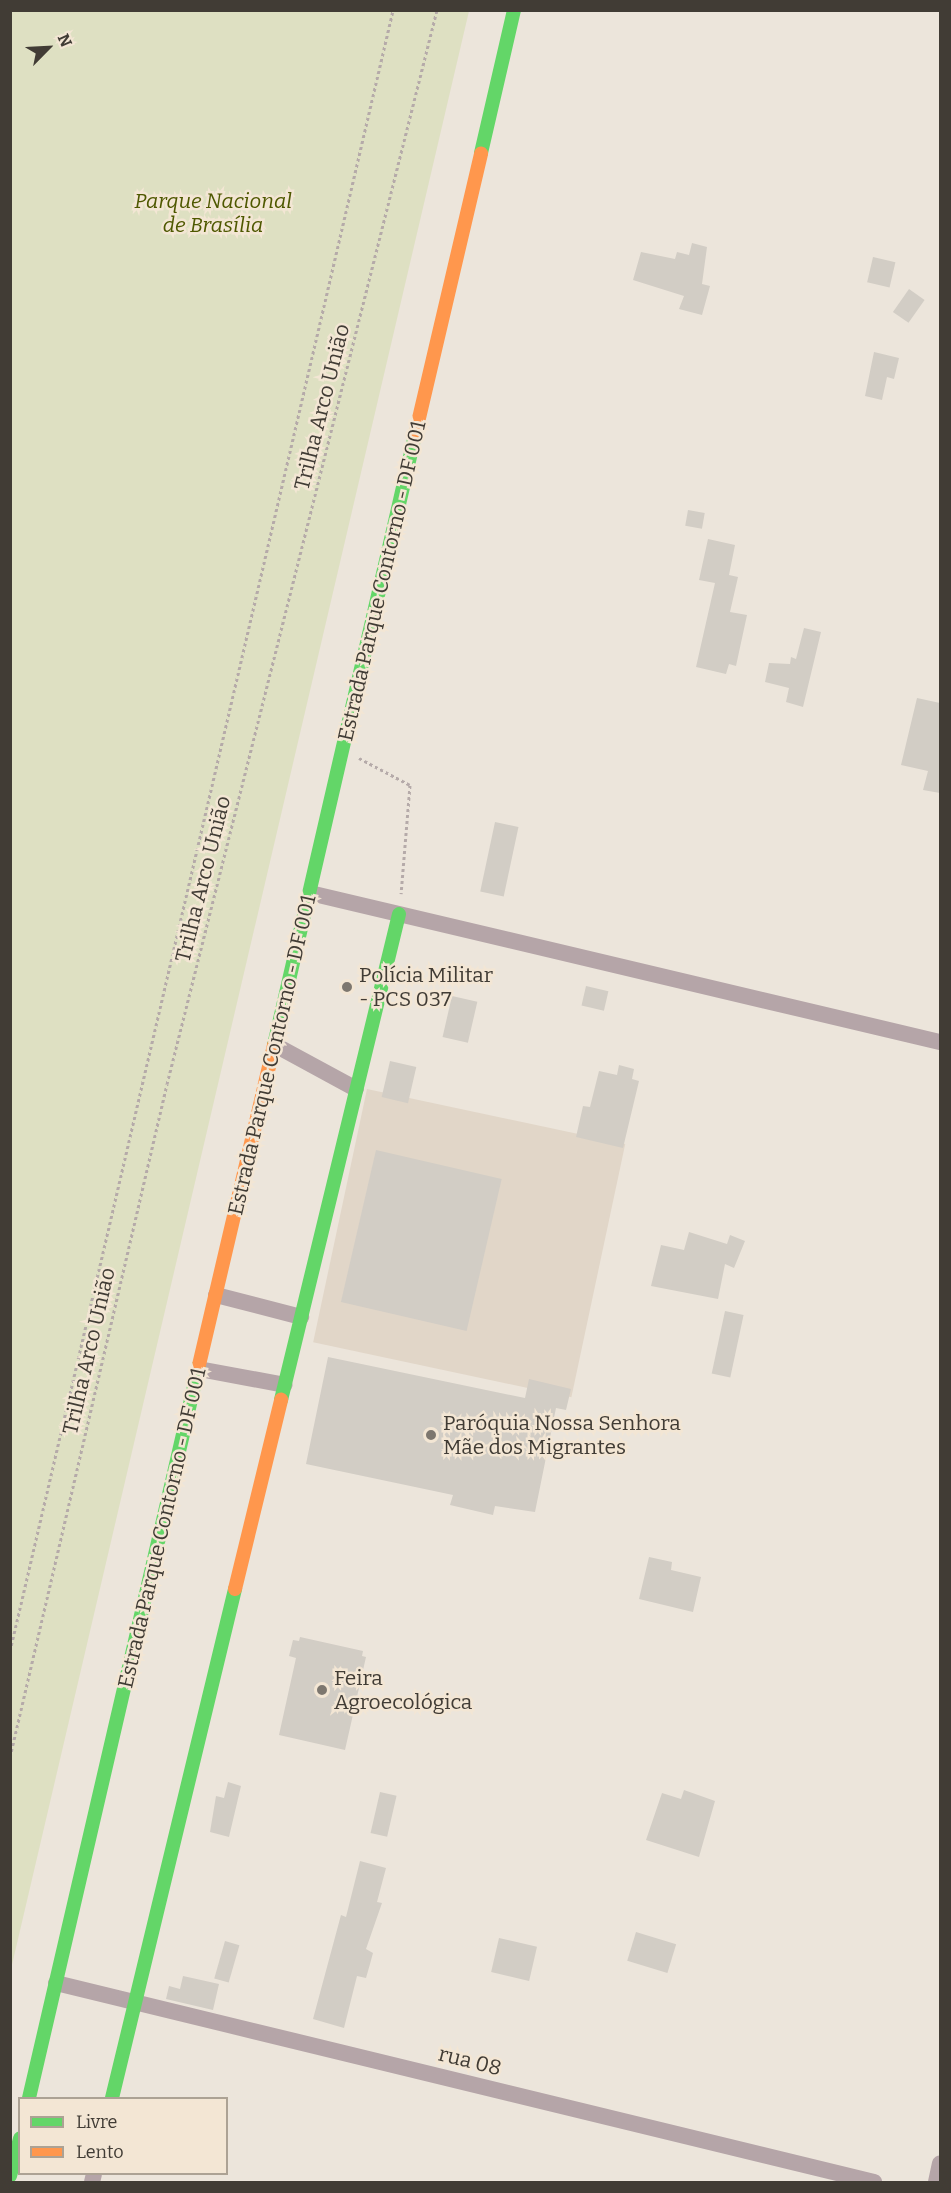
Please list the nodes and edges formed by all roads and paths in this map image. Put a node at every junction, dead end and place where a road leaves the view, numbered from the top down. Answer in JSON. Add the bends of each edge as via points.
{"nodes":[{"id":1,"x":393,"y":10,"type":"edge"},
{"id":2,"x":437,"y":10,"type":"edge"},
{"id":3,"x":514,"y":10,"type":"edge"},
{"id":4,"x":343,"y":750,"type":"junction"},
{"id":5,"x":310,"y":893,"type":"junction"},
{"id":6,"x":399,"y":914,"type":"junction"},
{"id":7,"x":940,"y":1042,"type":"edge"},
{"id":8,"x":275,"y":1045,"type":"junction"},
{"id":9,"x":356,"y":1089,"type":"junction"},
{"id":10,"x":216,"y":1295,"type":"junction"},
{"id":11,"x":301,"y":1317,"type":"junction"},
{"id":12,"x":199,"y":1369,"type":"junction"},
{"id":13,"x":285,"y":1385,"type":"junction"},
{"id":14,"x":10,"y":1651,"type":"edge"},
{"id":15,"x":10,"y":1757,"type":"edge"},
{"id":16,"x":56,"y":1983,"type":"junction"},
{"id":17,"x":135,"y":2002,"type":"junction"},
{"id":18,"x":29,"y":2097,"type":"edge"},
{"id":19,"x":112,"y":2097,"type":"edge"},
{"id":20,"x":18,"y":2146,"type":"edge"},
{"id":21,"x":940,"y":2163,"type":"edge"},
{"id":22,"x":10,"y":2176,"type":"edge"},
{"id":23,"x":874,"y":2182,"type":"edge"},
{"id":24,"x":936,"y":2182,"type":"edge"}],
"edges":[{"from":1,"to":14,"type":"path"},
{"from":2,"to":15,"type":"path","name":"Trilha Arco União","via":[[167,1084]]},
{"from":3,"to":4,"type":"main road","name":"Estrada Parque Contorno - DF 001"},
{"from":4,"to":5,"type":"main road","name":"Estrada Parque Contorno - DF 001"},
{"from":4,"to":6,"type":"path","via":[[410,785]]},
{"from":5,"to":6,"type":"street"},
{"from":5,"to":8,"type":"main road","name":"Estrada Parque Contorno - DF 001"},
{"from":6,"to":7,"type":"street"},
{"from":6,"to":9,"type":"main road"},
{"from":8,"to":9,"type":"street"},
{"from":8,"to":10,"type":"main road","name":"Estrada Parque Contorno - DF 001"},
{"from":9,"to":11,"type":"main road"},
{"from":10,"to":11,"type":"street"},
{"from":10,"to":12,"type":"main road","name":"Estrada Parque Contorno - DF 001"},
{"from":11,"to":13,"type":"main road"},
{"from":12,"to":13,"type":"street"},
{"from":12,"to":16,"type":"main road","name":"Estrada Parque Contorno - DF 001"},
{"from":13,"to":17,"type":"main road"},
{"from":16,"to":17,"type":"street","name":"rua 08"},
{"from":16,"to":18,"type":"main road","name":"Estrada Parque Contorno - DF 001"},
{"from":17,"to":19,"type":"main road"},
{"from":17,"to":23,"type":"street","name":"rua 08"},
{"from":20,"to":22,"type":"main road"},
{"from":21,"to":24,"type":"street"}]}
